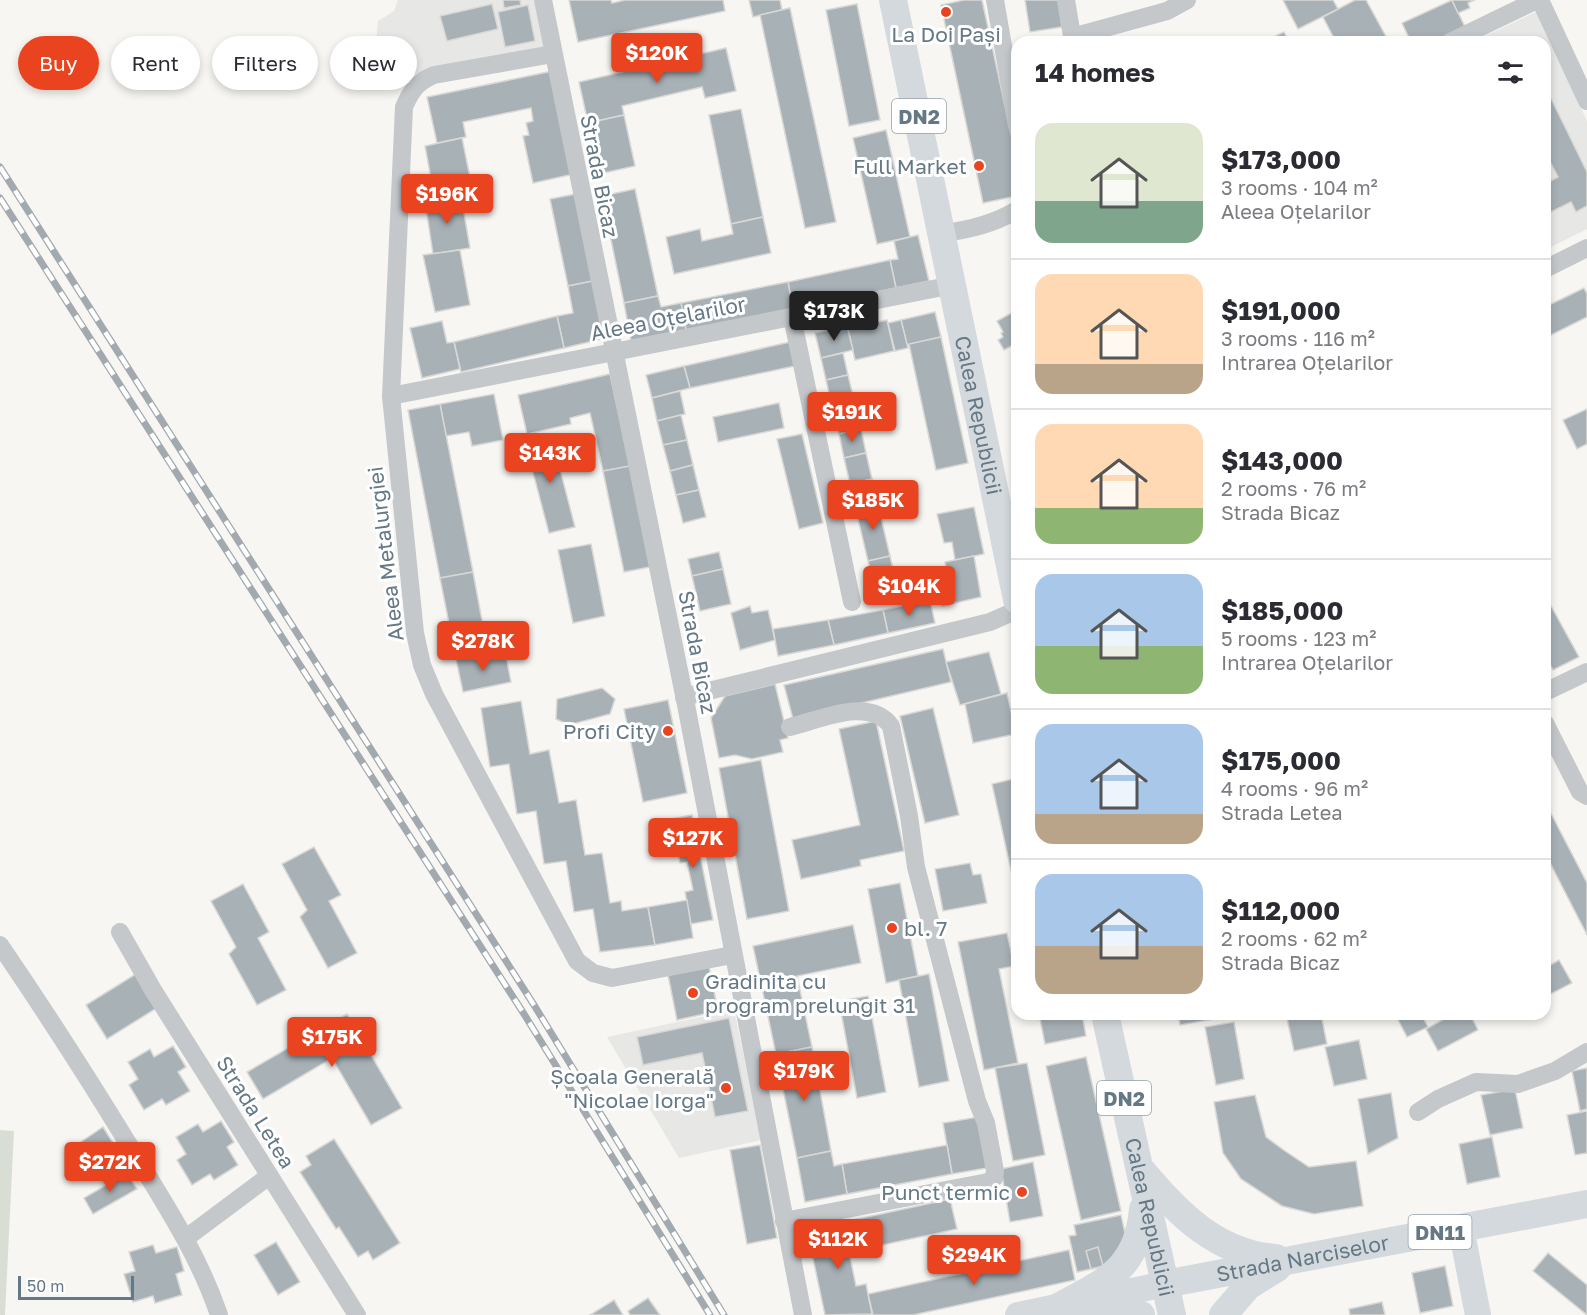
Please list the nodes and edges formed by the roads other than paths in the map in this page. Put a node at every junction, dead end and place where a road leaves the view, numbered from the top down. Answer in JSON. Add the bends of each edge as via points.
{"nodes":[{"id":1,"x":543,"y":0,"type":"edge"},
{"id":2,"x":893,"y":0,"type":"edge"},
{"id":3,"x":995,"y":0,"type":"edge"},
{"id":4,"x":1066,"y":0,"type":"edge"},
{"id":5,"x":1187,"y":0,"type":"edge"},
{"id":6,"x":1538,"y":0,"type":"edge"},
{"id":7,"x":1071,"y":36,"type":"edge"},
{"id":8,"x":1085,"y":36,"type":"edge"},
{"id":9,"x":1463,"y":36,"type":"edge"},
{"id":10,"x":553,"y":54,"type":"junction"},
{"id":11,"x":1011,"y":92,"type":"edge"},
{"id":12,"x":1587,"y":101,"type":"edge"},
{"id":13,"x":1011,"y":213,"type":"edge"},
{"id":14,"x":944,"y":233,"type":"junction"},
{"id":15,"x":1587,"y":248,"type":"edge"},
{"id":16,"x":1551,"y":266,"type":"edge"},
{"id":17,"x":954,"y":285,"type":"junction"},
{"id":18,"x":792,"y":317,"type":"junction"},
{"id":19,"x":612,"y":352,"type":"junction"},
{"id":20,"x":391,"y":396,"type":"junction"},
{"id":21,"x":1011,"y":570,"type":"edge"},
{"id":22,"x":852,"y":602,"type":"dead end"},
{"id":23,"x":1011,"y":613,"type":"edge"},
{"id":24,"x":1587,"y":672,"type":"edge"},
{"id":25,"x":1551,"y":689,"type":"edge"},
{"id":26,"x":684,"y":697,"type":"junction"},
{"id":27,"x":790,"y":727,"type":"dead end"},
{"id":28,"x":1551,"y":735,"type":"edge"},
{"id":29,"x":1587,"y":796,"type":"edge"},
{"id":30,"x":120,"y":932,"type":"dead end"},
{"id":31,"x":0,"y":945,"type":"edge"},
{"id":32,"x":732,"y":955,"type":"junction"},
{"id":33,"x":1106,"y":1020,"type":"edge"},
{"id":34,"x":1587,"y":1052,"type":"edge"},
{"id":35,"x":1418,"y":1112,"type":"dead end"},
{"id":36,"x":269,"y":1176,"type":"junction"},
{"id":37,"x":1142,"y":1179,"type":"junction"},
{"id":38,"x":1587,"y":1204,"type":"edge"},
{"id":39,"x":784,"y":1221,"type":"junction"},
{"id":40,"x":1461,"y":1228,"type":"junction"},
{"id":41,"x":186,"y":1238,"type":"junction"},
{"id":42,"x":1293,"y":1260,"type":"junction"},
{"id":43,"x":1165,"y":1284,"type":"junction"},
{"id":44,"x":1060,"y":1306,"type":"junction"},
{"id":45,"x":219,"y":1315,"type":"edge"},
{"id":46,"x":357,"y":1315,"type":"edge"},
{"id":47,"x":803,"y":1315,"type":"edge"},
{"id":48,"x":1018,"y":1315,"type":"edge"},
{"id":49,"x":1141,"y":1315,"type":"edge"},
{"id":50,"x":1172,"y":1315,"type":"edge"},
{"id":51,"x":1223,"y":1315,"type":"edge"},
{"id":52,"x":1478,"y":1315,"type":"edge"}],
"edges":[{"from":1,"to":10,"type":"street","name":"Strada Bicaz"},
{"from":2,"to":14,"type":"main road","name":"Calea Republicii","number":"DN2"},
{"from":3,"to":11,"type":"street"},
{"from":4,"to":7,"type":"street"},
{"from":5,"to":8,"type":"street","via":[[1167,11]]},
{"from":6,"to":9,"type":"street"},
{"from":6,"to":12,"type":"street"},
{"from":10,"to":19,"type":"street","name":"Strada Bicaz"},
{"from":10,"to":20,"type":"street","name":"Aleea Metalurgiei","via":[[434,75],[411,91],[404,107]]},
{"from":13,"to":14,"type":"street","via":[[968,230]]},
{"from":14,"to":17,"type":"main road","name":"Calea Republicii","number":"DN2"},
{"from":15,"to":16,"type":"street"},
{"from":17,"to":18,"type":"street","name":"Aleea Oțelarilor"},
{"from":17,"to":21,"type":"main road","name":"Calea Republicii","number":"DN2"},
{"from":18,"to":19,"type":"street","name":"Aleea Oțelarilor"},
{"from":18,"to":22,"type":"street"},
{"from":19,"to":20,"type":"street","name":"Aleea Oțelarilor"},
{"from":19,"to":26,"type":"street","name":"Strada Bicaz"},
{"from":20,"to":32,"type":"street","name":"Aleea Metalurgiei","via":[[409,587],[422,665],[577,961],[593,974],[612,978]]},
{"from":23,"to":26,"type":"street","via":[[990,622]]},
{"from":24,"to":25,"type":"street"},
{"from":26,"to":32,"type":"street","name":"Strada Bicaz"},
{"from":27,"to":39,"type":"street","via":[[867,710],[884,716],[891,726],[916,867],[986,1123],[995,1171],[988,1182]]},
{"from":28,"to":29,"type":"street","via":[[1574,782]]},
{"from":30,"to":36,"type":"street","name":"Strada Letea"},
{"from":31,"to":41,"type":"street","via":[[53,1021]]},
{"from":32,"to":39,"type":"street","name":"Strada Bicaz"},
{"from":33,"to":37,"type":"main road","name":"Calea Republicii","number":"DN2"},
{"from":34,"to":35,"type":"street","via":[[1555,1071],[1518,1084],[1476,1082]]},
{"from":36,"to":41,"type":"street"},
{"from":36,"to":46,"type":"street","name":"Strada Letea"},
{"from":37,"to":42,"type":"main road","number":"DN11","via":[[1195,1228],[1247,1252]]},
{"from":37,"to":43,"type":"main road","name":"Calea Republicii","number":"DN2"},
{"from":37,"to":44,"type":"main road","via":[[1142,1224],[1130,1258],[1105,1282]]},
{"from":38,"to":40,"type":"main road","name":"Strada Narciselor","number":"DN11"},
{"from":39,"to":47,"type":"street","name":"Strada Bicaz"},
{"from":40,"to":42,"type":"main road","name":"Strada Narciselor","number":"DN11"},
{"from":40,"to":52,"type":"street"},
{"from":41,"to":45,"type":"street"},
{"from":42,"to":43,"type":"main road","name":"Strada Narciselor","number":"DN11"},
{"from":42,"to":51,"type":"main road","number":"DN11","via":[[1248,1286]]},
{"from":43,"to":44,"type":"street","name":"Strada Narciselor"},
{"from":43,"to":50,"type":"main road","name":"Calea Republicii","number":"DN2"},
{"from":44,"to":48,"type":"street","name":"Strada Narciselor"},
{"from":44,"to":49,"type":"main road","via":[[1123,1307]]}]}
